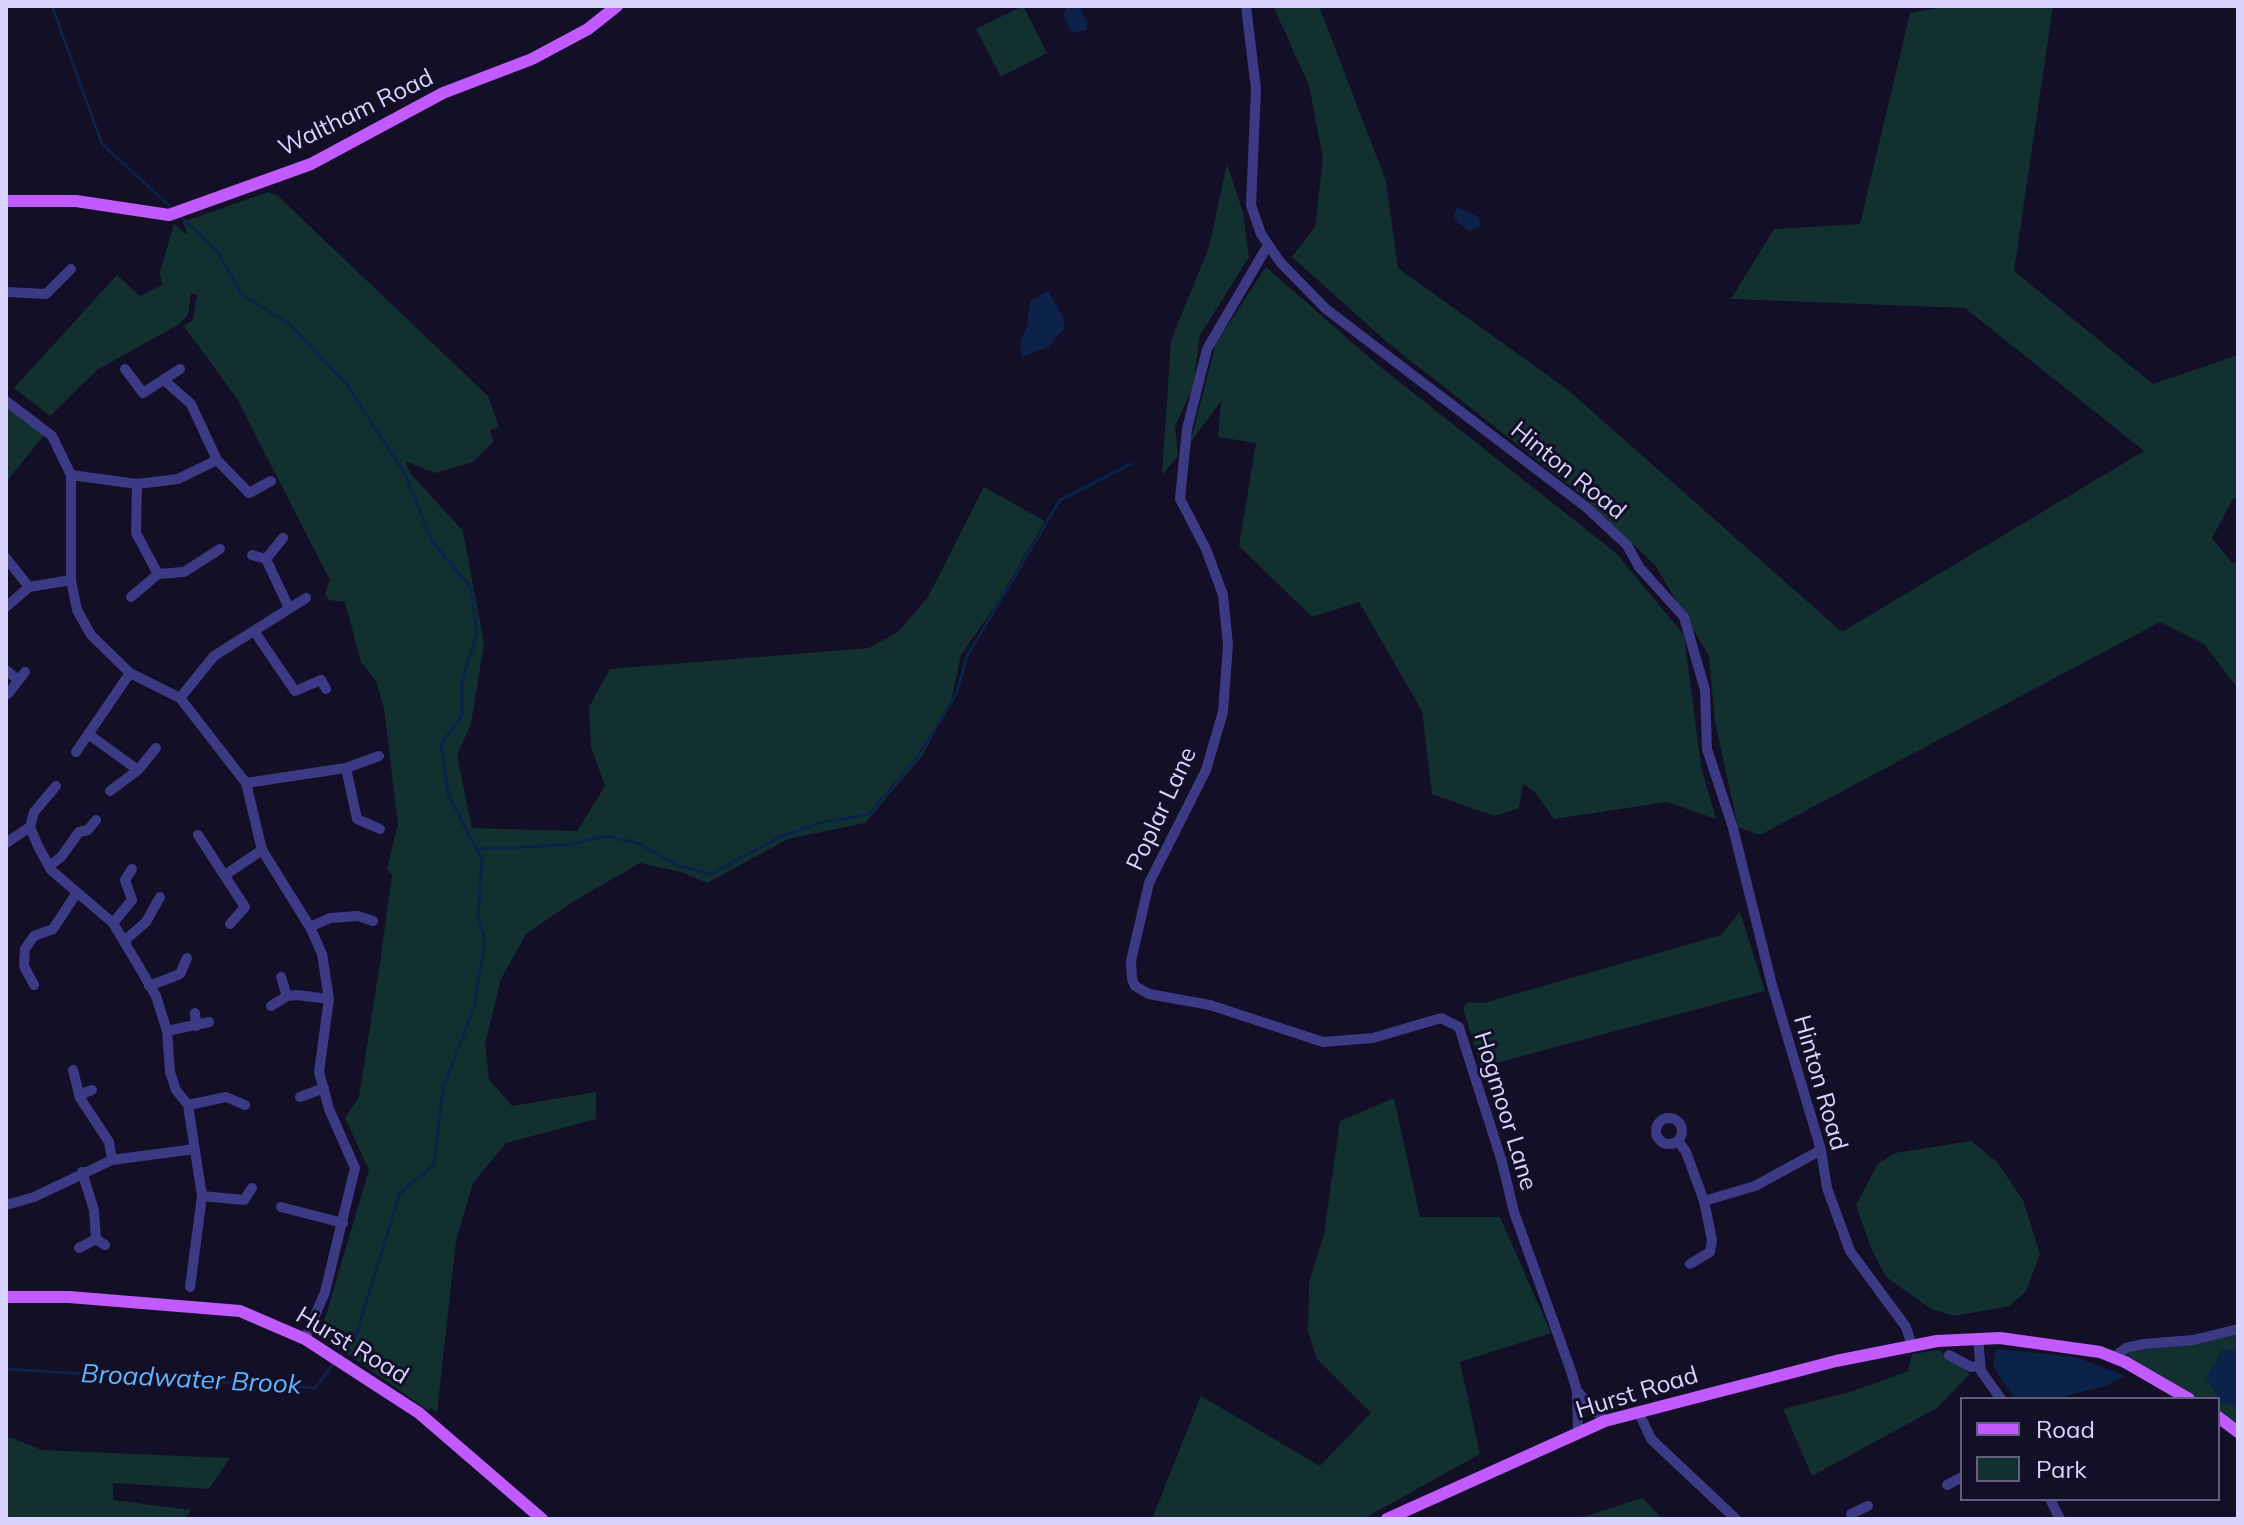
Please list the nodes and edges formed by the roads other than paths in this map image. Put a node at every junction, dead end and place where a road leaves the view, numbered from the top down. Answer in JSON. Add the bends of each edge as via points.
{"nodes":[{"id":1,"x":617,"y":6,"type":"edge"},
{"id":2,"x":1246,"y":6,"type":"edge"},
{"id":3,"x":6,"y":201,"type":"edge"},
{"id":4,"x":1268,"y":245,"type":"junction"},
{"id":5,"x":71,"y":269,"type":"dead end"},
{"id":6,"x":6,"y":292,"type":"edge"},
{"id":7,"x":125,"y":369,"type":"dead end"},
{"id":8,"x":180,"y":369,"type":"dead end"},
{"id":9,"x":164,"y":380,"type":"junction"},
{"id":10,"x":6,"y":401,"type":"edge"},
{"id":11,"x":217,"y":460,"type":"junction"},
{"id":12,"x":71,"y":475,"type":"junction"},
{"id":13,"x":271,"y":481,"type":"dead end"},
{"id":14,"x":137,"y":484,"type":"junction"},
{"id":15,"x":283,"y":538,"type":"dead end"},
{"id":16,"x":220,"y":549,"type":"dead end"},
{"id":17,"x":252,"y":555,"type":"dead end"},
{"id":18,"x":6,"y":558,"type":"edge"},
{"id":19,"x":266,"y":559,"type":"junction"},
{"id":20,"x":158,"y":574,"type":"junction"},
{"id":21,"x":71,"y":580,"type":"junction"},
{"id":22,"x":29,"y":587,"type":"junction"},
{"id":23,"x":131,"y":597,"type":"dead end"},
{"id":24,"x":306,"y":598,"type":"dead end"},
{"id":25,"x":6,"y":607,"type":"edge"},
{"id":26,"x":289,"y":608,"type":"junction"},
{"id":27,"x":254,"y":631,"type":"junction"},
{"id":28,"x":6,"y":670,"type":"edge"},
{"id":29,"x":130,"y":673,"type":"junction"},
{"id":30,"x":323,"y":685,"type":"dead end"},
{"id":31,"x":295,"y":691,"type":"junction"},
{"id":32,"x":8,"y":694,"type":"dead end"},
{"id":33,"x":180,"y":698,"type":"junction"},
{"id":34,"x":299,"y":702,"type":"dead end"},
{"id":35,"x":88,"y":734,"type":"junction"},
{"id":36,"x":156,"y":748,"type":"dead end"},
{"id":37,"x":76,"y":752,"type":"dead end"},
{"id":38,"x":379,"y":756,"type":"dead end"},
{"id":39,"x":346,"y":768,"type":"junction"},
{"id":40,"x":138,"y":770,"type":"junction"},
{"id":41,"x":246,"y":783,"type":"junction"},
{"id":42,"x":56,"y":786,"type":"dead end"},
{"id":43,"x":110,"y":791,"type":"dead end"},
{"id":44,"x":357,"y":819,"type":"junction"},
{"id":45,"x":96,"y":820,"type":"dead end"},
{"id":46,"x":347,"y":825,"type":"dead end"},
{"id":47,"x":30,"y":827,"type":"junction"},
{"id":48,"x":380,"y":829,"type":"dead end"},
{"id":49,"x":198,"y":835,"type":"dead end"},
{"id":50,"x":6,"y":843,"type":"edge"},
{"id":51,"x":262,"y":850,"type":"junction"},
{"id":52,"x":49,"y":866,"type":"junction"},
{"id":53,"x":132,"y":869,"type":"dead end"},
{"id":54,"x":225,"y":875,"type":"junction"},
{"id":55,"x":76,"y":894,"type":"junction"},
{"id":56,"x":160,"y":897,"type":"dead end"},
{"id":57,"x":373,"y":921,"type":"dead end"},
{"id":58,"x":113,"y":923,"type":"junction"},
{"id":59,"x":230,"y":924,"type":"dead end"},
{"id":60,"x":310,"y":927,"type":"junction"},
{"id":61,"x":124,"y":941,"type":"junction"},
{"id":62,"x":187,"y":958,"type":"dead end"},
{"id":63,"x":281,"y":977,"type":"dead end"},
{"id":64,"x":34,"y":985,"type":"dead end"},
{"id":65,"x":149,"y":986,"type":"junction"},
{"id":66,"x":1135,"y":986,"type":"joint"},
{"id":67,"x":287,"y":996,"type":"junction"},
{"id":68,"x":329,"y":999,"type":"junction"},
{"id":69,"x":271,"y":1006,"type":"dead end"},
{"id":70,"x":195,"y":1013,"type":"dead end"},
{"id":71,"x":209,"y":1022,"type":"dead end"},
{"id":72,"x":196,"y":1026,"type":"junction"},
{"id":73,"x":167,"y":1031,"type":"junction"},
{"id":74,"x":73,"y":1070,"type":"dead end"},
{"id":75,"x":324,"y":1088,"type":"junction"},
{"id":76,"x":92,"y":1090,"type":"dead end"},
{"id":77,"x":79,"y":1095,"type":"junction"},
{"id":78,"x":300,"y":1097,"type":"dead end"},
{"id":79,"x":188,"y":1105,"type":"junction"},
{"id":80,"x":245,"y":1105,"type":"dead end"},
{"id":81,"x":1678,"y":1141,"type":"dead end"},
{"id":82,"x":195,"y":1149,"type":"junction"},
{"id":83,"x":1821,"y":1150,"type":"junction"},
{"id":84,"x":112,"y":1160,"type":"junction"},
{"id":85,"x":82,"y":1172,"type":"junction"},
{"id":86,"x":252,"y":1188,"type":"dead end"},
{"id":87,"x":202,"y":1196,"type":"junction"},
{"id":88,"x":1704,"y":1201,"type":"junction"},
{"id":89,"x":6,"y":1205,"type":"edge"},
{"id":90,"x":281,"y":1207,"type":"dead end"},
{"id":91,"x":343,"y":1223,"type":"junction"},
{"id":92,"x":79,"y":1248,"type":"dead end"},
{"id":93,"x":1690,"y":1264,"type":"dead end"},
{"id":94,"x":190,"y":1287,"type":"dead end"},
{"id":95,"x":6,"y":1297,"type":"edge"},
{"id":96,"x":2238,"y":1329,"type":"edge"},
{"id":97,"x":1978,"y":1338,"type":"junction"},
{"id":98,"x":305,"y":1339,"type":"junction"},
{"id":99,"x":1912,"y":1346,"type":"junction"},
{"id":100,"x":1949,"y":1355,"type":"dead end"},
{"id":101,"x":2114,"y":1357,"type":"junction"},
{"id":102,"x":1980,"y":1366,"type":"junction"},
{"id":103,"x":1577,"y":1391,"type":"junction"},
{"id":104,"x":2000,"y":1397,"type":"edge"},
{"id":105,"x":2185,"y":1397,"type":"edge"},
{"id":106,"x":1639,"y":1413,"type":"junction"},
{"id":107,"x":2220,"y":1418,"type":"edge"},
{"id":108,"x":1605,"y":1421,"type":"junction"},
{"id":109,"x":2238,"y":1432,"type":"edge"},
{"id":110,"x":1578,"y":1433,"type":"junction"},
{"id":111,"x":1960,"y":1478,"type":"edge"},
{"id":112,"x":1947,"y":1485,"type":"dead end"},
{"id":113,"x":2051,"y":1501,"type":"edge"},
{"id":114,"x":1868,"y":1506,"type":"dead end"},
{"id":115,"x":542,"y":1519,"type":"edge"},
{"id":116,"x":1387,"y":1519,"type":"edge"},
{"id":117,"x":1736,"y":1519,"type":"edge"},
{"id":118,"x":1853,"y":1519,"type":"edge"},
{"id":119,"x":2060,"y":1519,"type":"edge"}],
"edges":[{"from":1,"to":3,"type":"main road","name":"Waltham Road","via":[[588,29],[532,59],[443,93],[311,164],[170,215],[76,201]]},
{"from":2,"to":4,"type":"street","name":"Hinton Road","via":[[1256,89],[1251,205]]},
{"from":4,"to":66,"type":"street","name":"Poplar Lane","via":[[1207,349],[1187,429],[1180,499],[1223,595],[1228,645],[1224,697],[1206,770],[1145,897],[1131,961]]},
{"from":4,"to":83,"type":"street","name":"Hinton Road","via":[[1326,309],[1586,507],[1627,545],[1639,567],[1684,617],[1705,690],[1707,749]]},
{"from":5,"to":6,"type":"street","via":[[63,286],[46,294]]},
{"from":7,"to":9,"type":"street","via":[[143,393]]},
{"from":8,"to":9,"type":"street"},
{"from":9,"to":11,"type":"street","via":[[191,404]]},
{"from":10,"to":12,"type":"street","via":[[52,436]]},
{"from":11,"to":13,"type":"street","via":[[249,493]]},
{"from":11,"to":14,"type":"street","via":[[178,479]]},
{"from":12,"to":14,"type":"street"},
{"from":12,"to":21,"type":"street"},
{"from":14,"to":20,"type":"street","via":[[136,533]]},
{"from":15,"to":19,"type":"street"},
{"from":16,"to":20,"type":"street","via":[[184,572]]},
{"from":17,"to":19,"type":"street"},
{"from":18,"to":22,"type":"street"},
{"from":19,"to":26,"type":"street"},
{"from":20,"to":23,"type":"street"},
{"from":21,"to":22,"type":"street"},
{"from":21,"to":29,"type":"street","via":[[77,610],[91,635]]},
{"from":22,"to":25,"type":"street"},
{"from":24,"to":26,"type":"street"},
{"from":26,"to":27,"type":"street"},
{"from":27,"to":31,"type":"street"},
{"from":27,"to":33,"type":"street","via":[[214,656]]},
{"from":28,"to":32,"type":"street","via":[[22,676]]},
{"from":29,"to":33,"type":"street"},
{"from":29,"to":35,"type":"street"},
{"from":30,"to":31,"type":"street"},
{"from":31,"to":34,"type":"street"},
{"from":33,"to":41,"type":"street"},
{"from":35,"to":37,"type":"street"},
{"from":35,"to":40,"type":"street"},
{"from":36,"to":40,"type":"street"},
{"from":38,"to":39,"type":"street"},
{"from":39,"to":41,"type":"street"},
{"from":39,"to":44,"type":"street"},
{"from":40,"to":43,"type":"street"},
{"from":41,"to":51,"type":"street"},
{"from":42,"to":47,"type":"street","via":[[34,812]]},
{"from":44,"to":46,"type":"street"},
{"from":44,"to":48,"type":"street"},
{"from":45,"to":52,"type":"street"},
{"from":47,"to":50,"type":"street"},
{"from":47,"to":52,"type":"street"},
{"from":49,"to":54,"type":"street"},
{"from":51,"to":54,"type":"street"},
{"from":51,"to":60,"type":"street"},
{"from":52,"to":55,"type":"street"},
{"from":53,"to":58,"type":"street","via":[[125,880],[132,900]]},
{"from":54,"to":59,"type":"street","via":[[245,907]]},
{"from":55,"to":58,"type":"street"},
{"from":55,"to":64,"type":"street","via":[[53,929],[34,936],[25,949],[24,966]]},
{"from":56,"to":61,"type":"street","via":[[146,922]]},
{"from":57,"to":60,"type":"street","via":[[330,918]]},
{"from":58,"to":61,"type":"street"},
{"from":60,"to":68,"type":"street","via":[[322,954]]},
{"from":61,"to":65,"type":"street"},
{"from":62,"to":65,"type":"street","via":[[180,974]]},
{"from":63,"to":67,"type":"street"},
{"from":65,"to":73,"type":"street"},
{"from":66,"to":103,"type":"street","name":"Hogmoor Lane","via":[[1323,1042],[1373,1038],[1441,1018],[1456,1024]]},
{"from":67,"to":68,"type":"street"},
{"from":67,"to":69,"type":"street"},
{"from":68,"to":75,"type":"street","via":[[319,1072]]},
{"from":70,"to":72,"type":"street"},
{"from":71,"to":72,"type":"street"},
{"from":72,"to":73,"type":"street"},
{"from":73,"to":79,"type":"street","via":[[170,1072]]},
{"from":74,"to":77,"type":"street"},
{"from":75,"to":78,"type":"street"},
{"from":75,"to":91,"type":"street","via":[[355,1168]]},
{"from":76,"to":77,"type":"street"},
{"from":77,"to":84,"type":"street","via":[[109,1142]]},
{"from":79,"to":80,"type":"street","via":[[226,1097]]},
{"from":79,"to":82,"type":"street"},
{"from":81,"to":88,"type":"street"},
{"from":82,"to":84,"type":"street"},
{"from":82,"to":87,"type":"street"},
{"from":83,"to":88,"type":"street","via":[[1755,1186]]},
{"from":83,"to":99,"type":"street","name":"Hinton Road","via":[[1827,1188],[1850,1251],[1906,1327]]},
{"from":84,"to":85,"type":"street"},
{"from":85,"to":89,"type":"street"},
{"from":85,"to":92,"type":"street","via":[[100,1242]]},
{"from":86,"to":87,"type":"street","via":[[244,1200]]},
{"from":87,"to":94,"type":"street","via":[[200,1246]]},
{"from":88,"to":93,"type":"street","via":[[1712,1246]]},
{"from":90,"to":91,"type":"street"},
{"from":91,"to":98,"type":"street","via":[[325,1292]]},
{"from":95,"to":98,"type":"main road","name":"Hurst Road","via":[[240,1311]]},
{"from":96,"to":101,"type":"street","via":[[2126,1348]]},
{"from":97,"to":99,"type":"main road","name":"Hurst Road"},
{"from":97,"to":101,"type":"main road","name":"Hurst Road","via":[[2073,1346]]},
{"from":97,"to":102,"type":"street"},
{"from":98,"to":115,"type":"main road","name":"Hurst Road","via":[[436,1426]]},
{"from":99,"to":106,"type":"main road","name":"Hurst Road","via":[[1809,1367]]},
{"from":100,"to":102,"type":"street"},
{"from":101,"to":105,"type":"main road","name":"Hurst Road"},
{"from":102,"to":104,"type":"street"},
{"from":103,"to":108,"type":"street","name":"Hogmoor Lane"},
{"from":103,"to":110,"type":"street","name":"Hogmoor Lane"},
{"from":106,"to":108,"type":"main road","name":"Hurst Road"},
{"from":106,"to":117,"type":"street","via":[[1651,1439]]},
{"from":107,"to":109,"type":"main road"},
{"from":108,"to":110,"type":"main road","name":"Hurst Road"},
{"from":110,"to":116,"type":"main road","name":"Hurst Road"},
{"from":111,"to":112,"type":"street"},
{"from":113,"to":119,"type":"street"},
{"from":114,"to":118,"type":"street","via":[[1851,1514]]}]}
